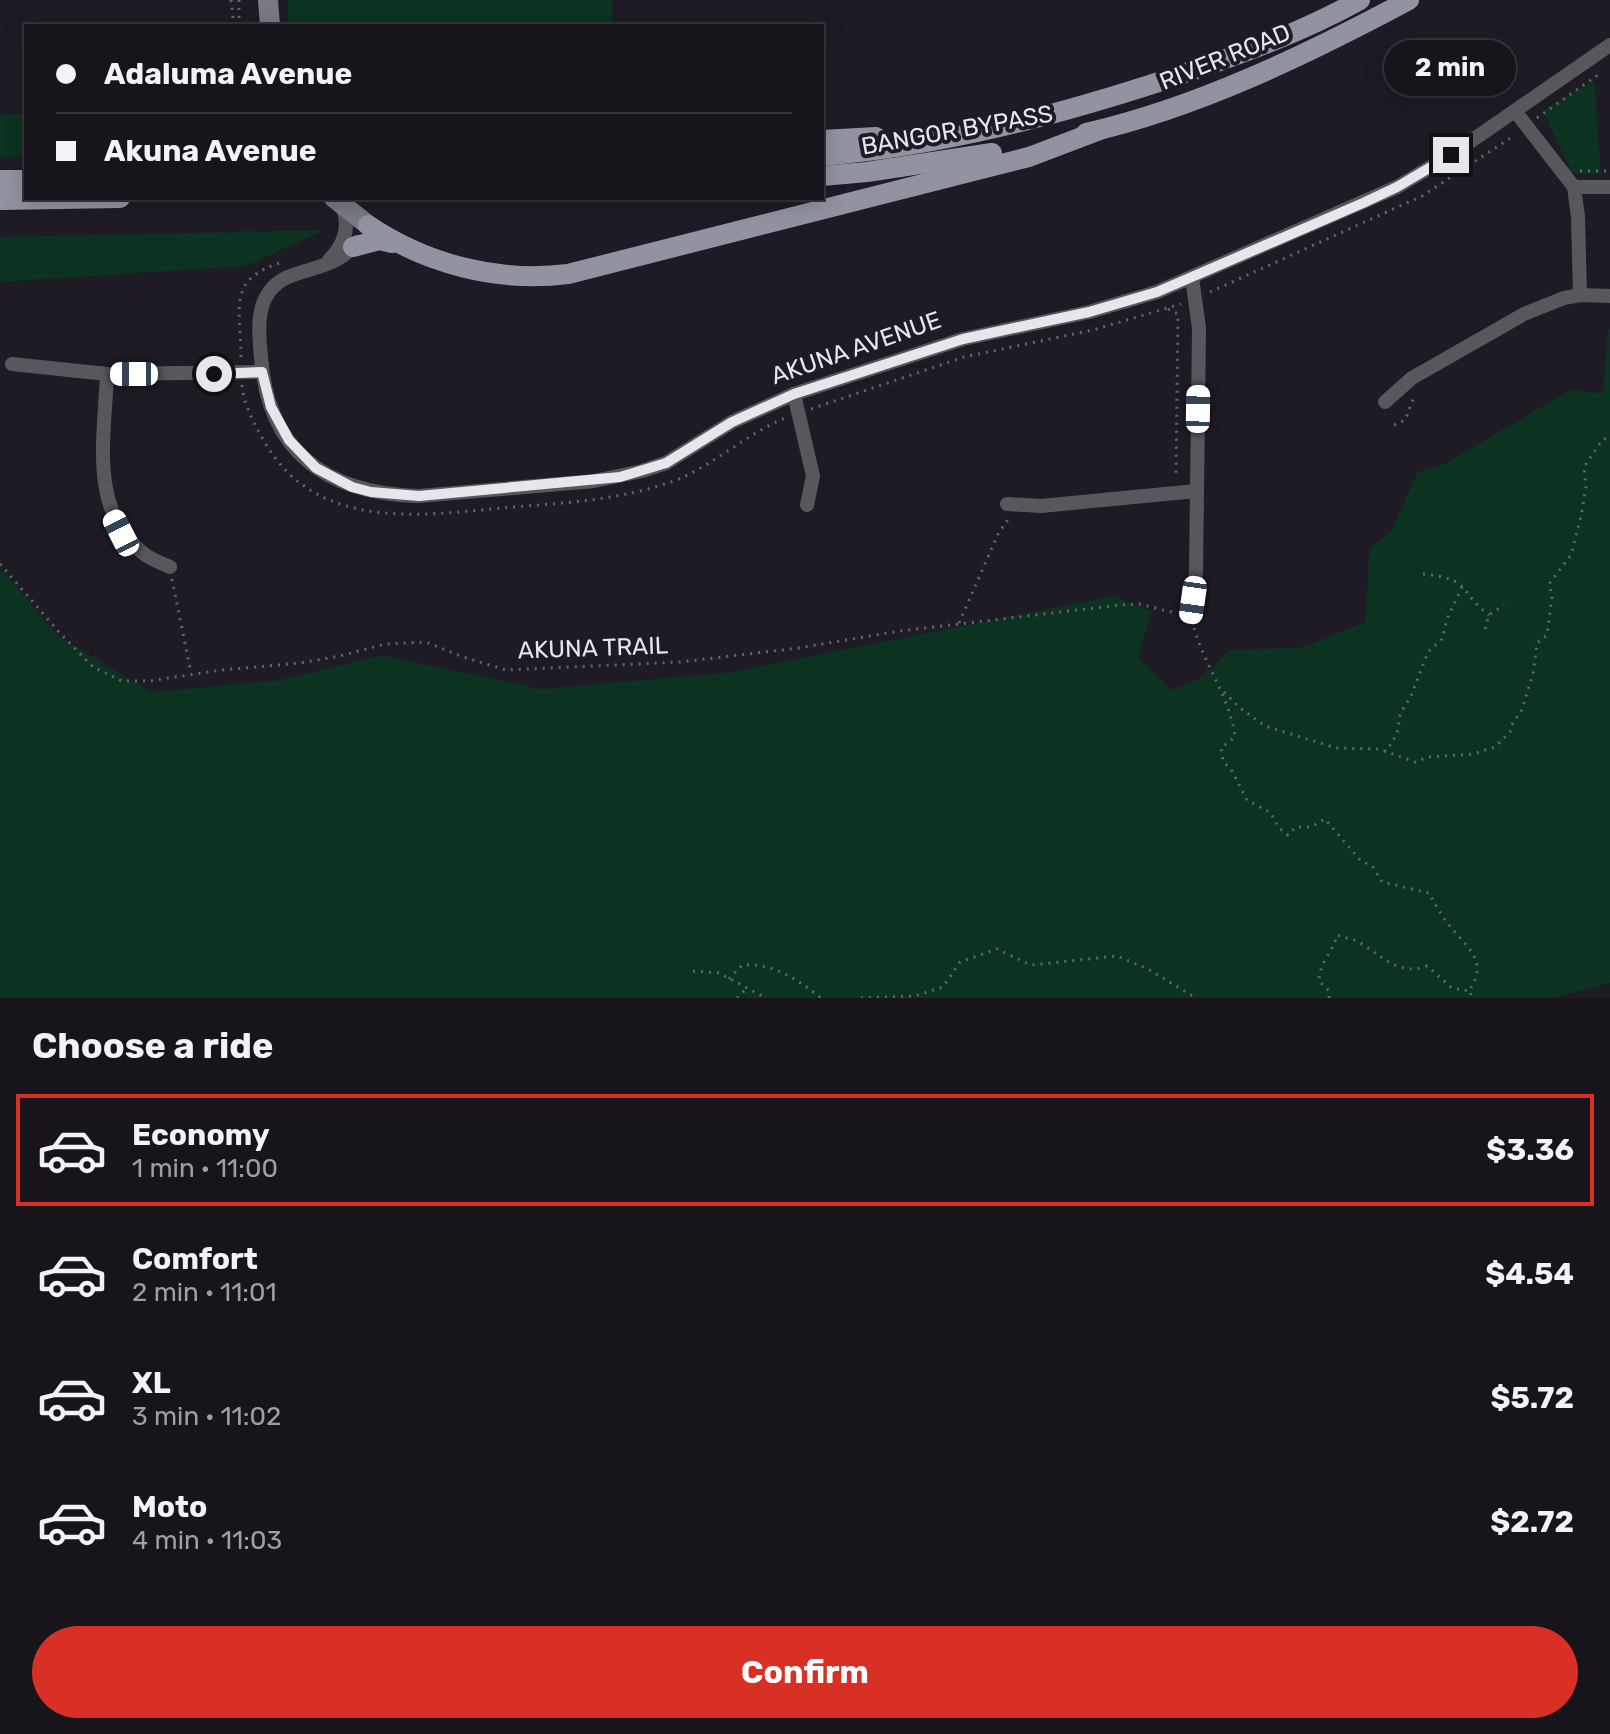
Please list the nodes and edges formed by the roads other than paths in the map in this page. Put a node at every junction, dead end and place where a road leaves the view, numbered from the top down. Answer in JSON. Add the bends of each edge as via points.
{"nodes":[{"id":1,"x":256,"y":0,"type":"edge"},
{"id":2,"x":268,"y":0,"type":"edge"},
{"id":3,"x":1360,"y":0,"type":"edge"},
{"id":4,"x":1409,"y":0,"type":"edge"},
{"id":5,"x":255,"y":24,"type":"edge"},
{"id":6,"x":270,"y":24,"type":"edge"},
{"id":7,"x":1610,"y":45,"type":"edge"},
{"id":8,"x":1515,"y":111,"type":"junction"},
{"id":9,"x":1058,"y":113,"type":"junction"},
{"id":10,"x":1100,"y":130,"type":"junction"},
{"id":11,"x":824,"y":140,"type":"edge"},
{"id":12,"x":824,"y":156,"type":"edge"},
{"id":13,"x":824,"y":176,"type":"edge"},
{"id":14,"x":0,"y":180,"type":"edge"},
{"id":15,"x":24,"y":180,"type":"edge"},
{"id":16,"x":1574,"y":187,"type":"junction"},
{"id":17,"x":1610,"y":187,"type":"edge"},
{"id":18,"x":0,"y":200,"type":"edge"},
{"id":19,"x":24,"y":200,"type":"edge"},
{"id":20,"x":352,"y":212,"type":"edge"},
{"id":21,"x":400,"y":245,"type":"junction"},
{"id":22,"x":353,"y":247,"type":"junction"},
{"id":23,"x":312,"y":270,"type":"junction"},
{"id":24,"x":1192,"y":278,"type":"junction"},
{"id":25,"x":1580,"y":295,"type":"junction"},
{"id":26,"x":1610,"y":296,"type":"edge"},
{"id":27,"x":12,"y":364,"type":"dead end"},
{"id":28,"x":262,"y":372,"type":"junction"},
{"id":29,"x":107,"y":374,"type":"junction"},
{"id":30,"x":794,"y":394,"type":"junction"},
{"id":31,"x":1385,"y":402,"type":"dead end"},
{"id":32,"x":1196,"y":491,"type":"junction"},
{"id":33,"x":807,"y":505,"type":"dead end"},
{"id":34,"x":1012,"y":505,"type":"road end"},
{"id":35,"x":170,"y":567,"type":"road end"},
{"id":36,"x":1191,"y":617,"type":"road end"}],
"edges":[{"from":1,"to":5,"type":"main road"},
{"from":2,"to":6,"type":"main road"},
{"from":3,"to":9,"type":"main road","name":"RIVER ROAD","via":[[1242,53]]},
{"from":4,"to":10,"type":"main road","name":"RIVER ROAD","via":[[1220,89]]},
{"from":7,"to":8,"type":"street","name":"AKUNA AVENUE"},
{"from":8,"to":16,"type":"street"},
{"from":8,"to":24,"type":"street","name":"AKUNA AVENUE","via":[[1397,187]]},
{"from":9,"to":11,"type":"main road"},
{"from":9,"to":12,"type":"main road","name":"BANGOR BYPASS","via":[[938,140]]},
{"from":10,"to":13,"type":"main road","name":"BANGOR BYPASS","via":[[968,158]]},
{"from":10,"to":21,"type":"main road","via":[[1029,157],[568,274],[487,272]]},
{"from":14,"to":15,"type":"main road"},
{"from":16,"to":17,"type":"street"},
{"from":16,"to":25,"type":"street"},
{"from":18,"to":19,"type":"main road"},
{"from":20,"to":21,"type":"main road"},
{"from":20,"to":22,"type":"street","name":"AKUNA AVENUE"},
{"from":20,"to":23,"type":"street","name":"AKUNA AVENUE","via":[[335,253]]},
{"from":21,"to":22,"type":"main road","via":[[379,240]]},
{"from":22,"to":23,"type":"street","name":"AKUNA AVENUE"},
{"from":23,"to":28,"type":"street","name":"AKUNA AVENUE","via":[[282,280],[265,299],[260,322]]},
{"from":24,"to":30,"type":"street","name":"AKUNA AVENUE","via":[[1089,312],[963,339]]},
{"from":24,"to":32,"type":"street","via":[[1199,328]]},
{"from":25,"to":26,"type":"street"},
{"from":25,"to":31,"type":"street","via":[[1524,314],[1412,378]]},
{"from":27,"to":29,"type":"street"},
{"from":28,"to":29,"type":"street"},
{"from":28,"to":30,"type":"street","name":"AKUNA AVENUE","via":[[271,407],[301,456],[352,487],[394,495],[620,477],[666,463],[732,422]]},
{"from":29,"to":35,"type":"street","via":[[108,507],[121,533],[144,554]]},
{"from":30,"to":33,"type":"street","via":[[813,476]]},
{"from":32,"to":34,"type":"street"},
{"from":32,"to":36,"type":"street"}]}
